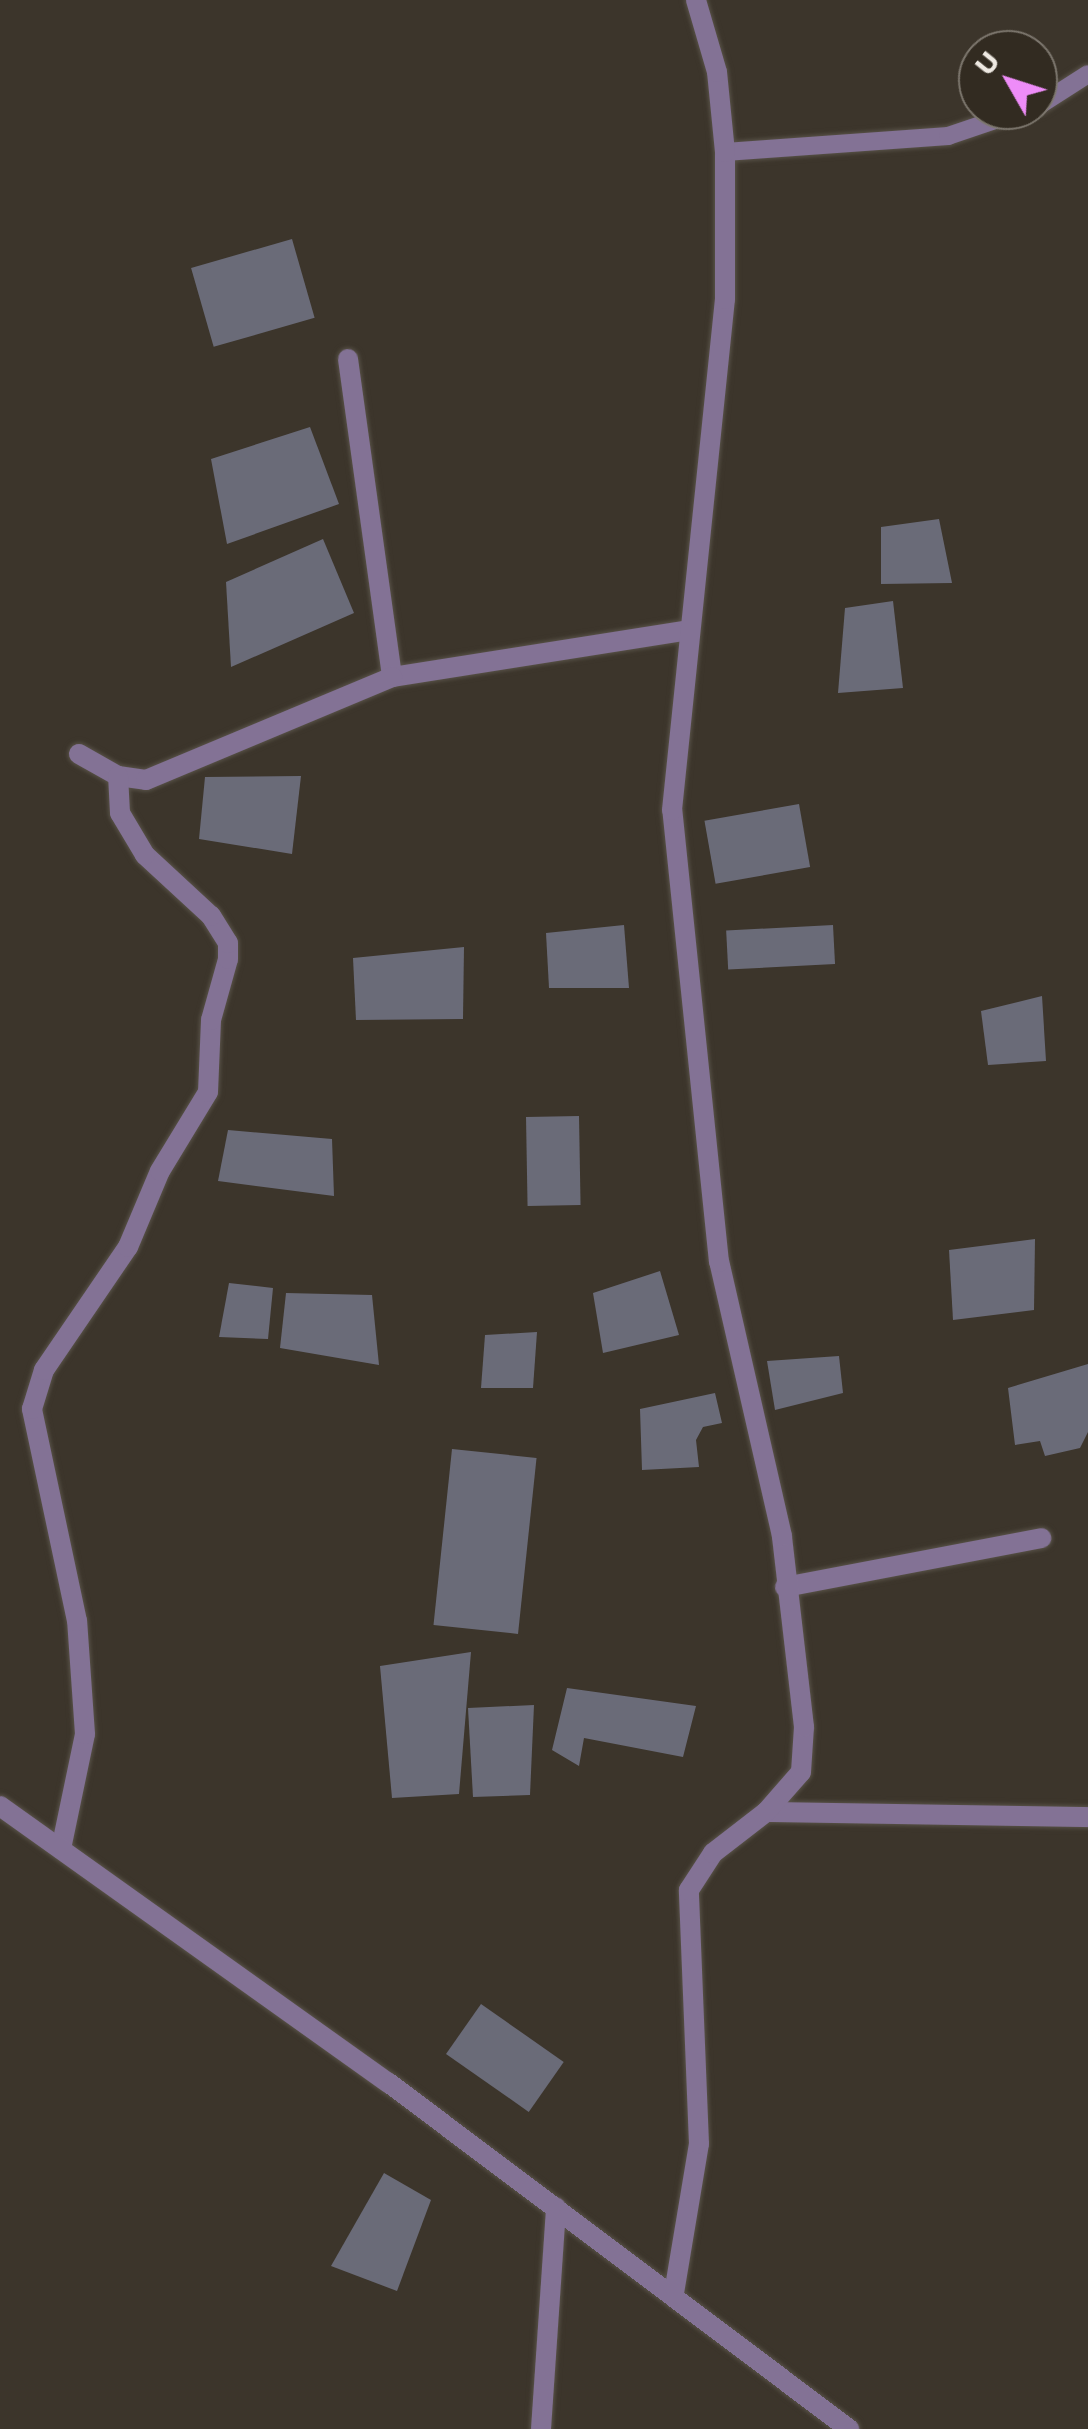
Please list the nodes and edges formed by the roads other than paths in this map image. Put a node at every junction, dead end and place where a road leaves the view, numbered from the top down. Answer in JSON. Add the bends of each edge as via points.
{"nodes":[{"id":1,"x":696,"y":0,"type":"edge"},
{"id":2,"x":1088,"y":74,"type":"edge"},
{"id":3,"x":1058,"y":93,"type":"edge"},
{"id":4,"x":966,"y":130,"type":"edge"},
{"id":5,"x":725,"y":152,"type":"junction"},
{"id":6,"x":348,"y":359,"type":"dead end"},
{"id":7,"x":688,"y":630,"type":"junction"},
{"id":8,"x":392,"y":677,"type":"junction"},
{"id":9,"x":78,"y":754,"type":"dead end"},
{"id":10,"x":118,"y":776,"type":"junction"},
{"id":11,"x":1040,"y":1538,"type":"dead end"},
{"id":12,"x":785,"y":1588,"type":"junction"},
{"id":13,"x":0,"y":1806,"type":"edge"},
{"id":14,"x":766,"y":1812,"type":"junction"},
{"id":15,"x":1088,"y":1816,"type":"edge"},
{"id":16,"x":60,"y":1849,"type":"junction"},
{"id":17,"x":556,"y":2208,"type":"junction"},
{"id":18,"x":674,"y":2293,"type":"junction"},
{"id":19,"x":541,"y":2429,"type":"edge"},
{"id":20,"x":849,"y":2429,"type":"edge"}],
"edges":[{"from":1,"to":5,"type":"street","via":[[716,72]]},
{"from":2,"to":3,"type":"lane"},
{"from":4,"to":5,"type":"lane"},
{"from":5,"to":7,"type":"street","via":[[725,298],[712,464]]},
{"from":6,"to":8,"type":"street"},
{"from":7,"to":8,"type":"street"},
{"from":7,"to":12,"type":"street","via":[[672,810],[701,1128],[719,1262],[782,1536]]},
{"from":8,"to":10,"type":"street","via":[[146,780]]},
{"from":9,"to":10,"type":"street"},
{"from":10,"to":16,"type":"street","via":[[120,812],[145,855],[210,916],[228,943],[228,959],[210,1020],[208,1092],[160,1171],[128,1247],[44,1370],[32,1408],[77,1621],[85,1734]]},
{"from":11,"to":12,"type":"street"},
{"from":12,"to":14,"type":"street","via":[[804,1727],[800,1772]]},
{"from":13,"to":16,"type":"street"},
{"from":14,"to":15,"type":"street"},
{"from":14,"to":18,"type":"street","via":[[713,1852],[690,1890],[699,2144]]},
{"from":16,"to":17,"type":"street"},
{"from":17,"to":18,"type":"street"},
{"from":17,"to":19,"type":"street"},
{"from":18,"to":20,"type":"street"}]}
